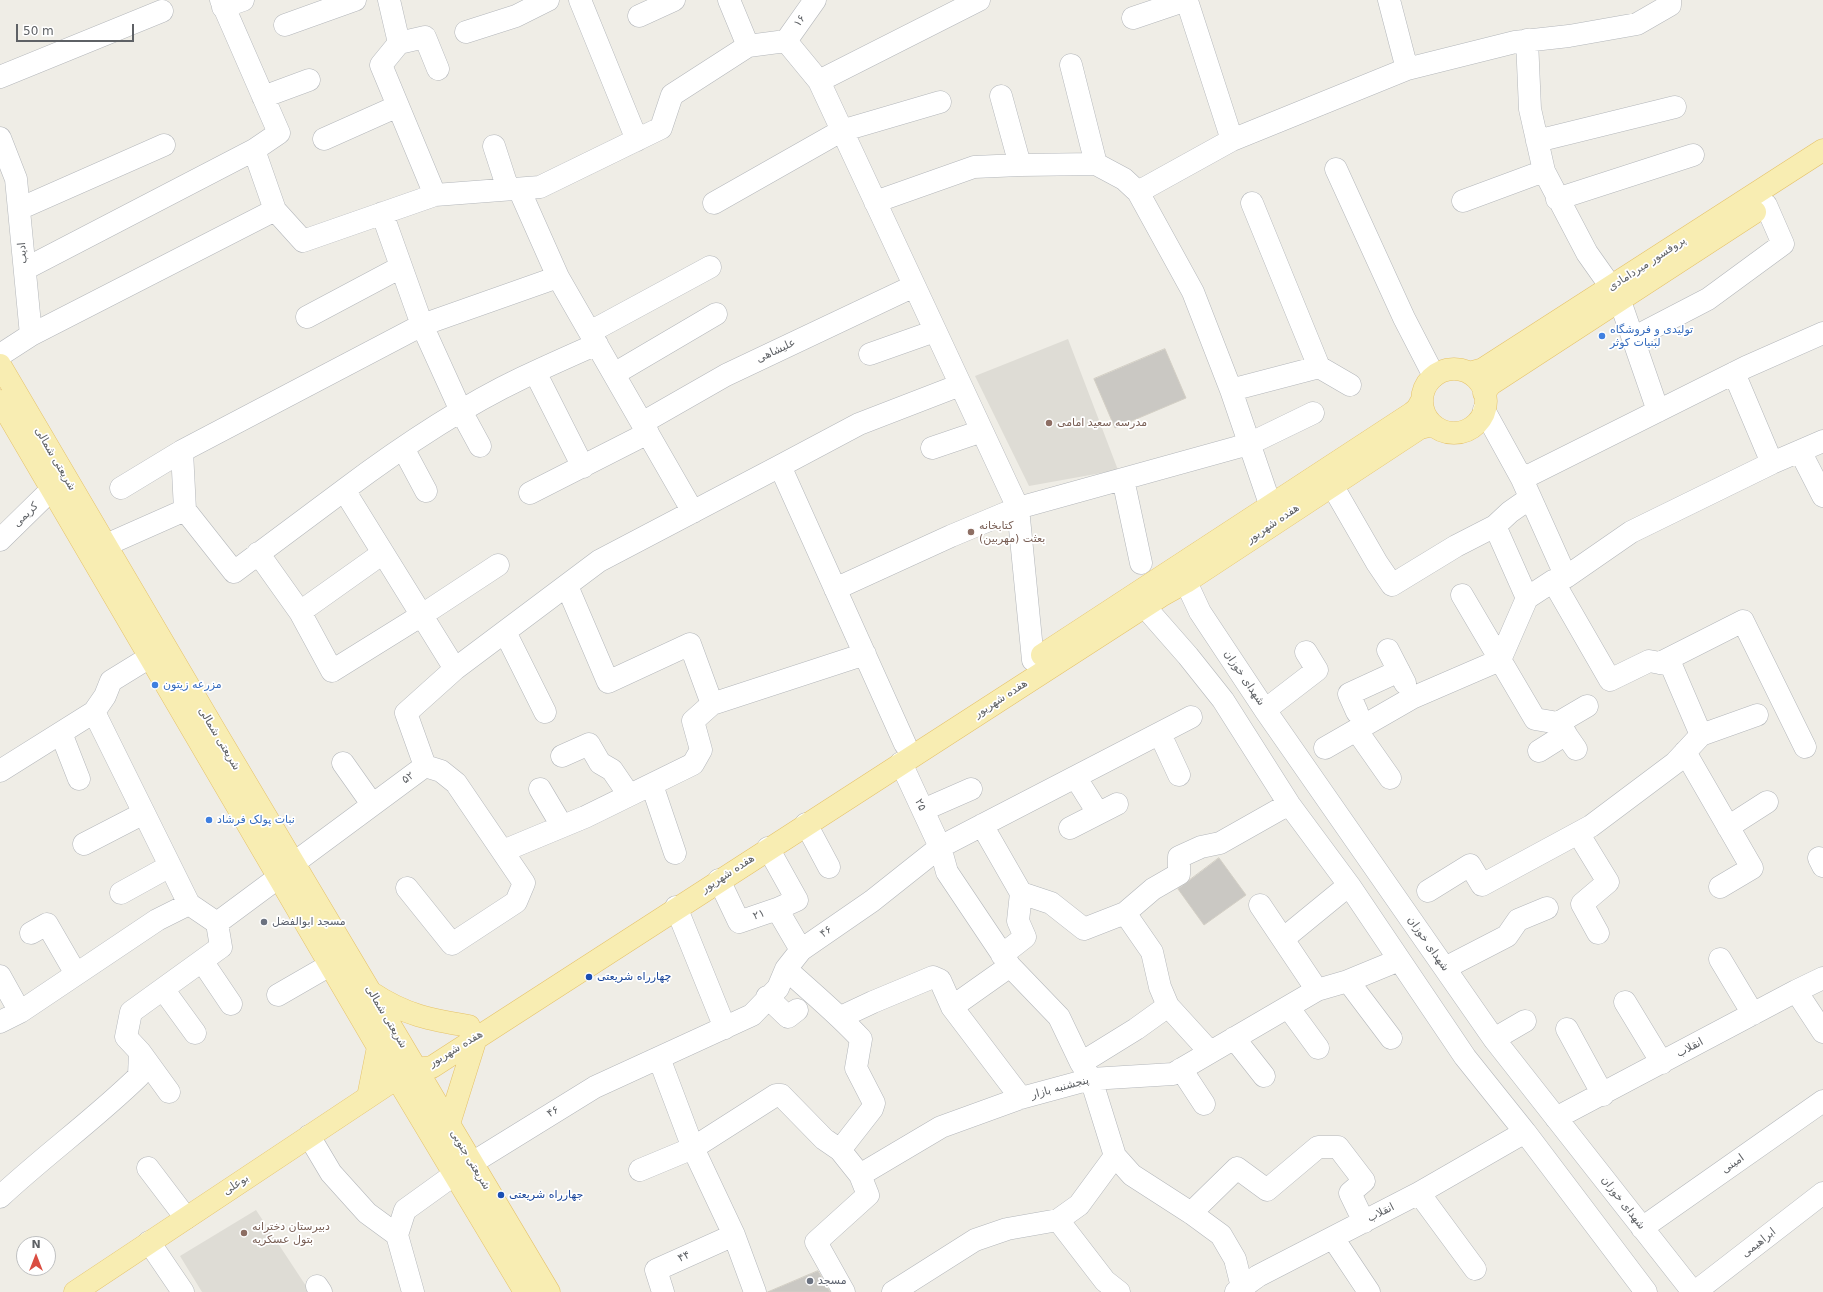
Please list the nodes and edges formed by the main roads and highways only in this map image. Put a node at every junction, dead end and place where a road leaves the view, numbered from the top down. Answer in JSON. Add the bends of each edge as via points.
{"nodes":[{"id":1,"x":1823,"y":150,"type":"edge"},
{"id":2,"x":1823,"y":167,"type":"edge"},
{"id":3,"x":1615,"y":294,"type":"junction"},
{"id":4,"x":0,"y":365,"type":"edge"},
{"id":5,"x":1469,"y":373,"type":"junction"},
{"id":6,"x":1422,"y":400,"type":"junction"},
{"id":7,"x":1484,"y":402,"type":"junction"},
{"id":8,"x":1,"y":406,"type":"edge"},
{"id":9,"x":1433,"y":425,"type":"junction"},
{"id":10,"x":903,"y":753,"type":"junction"},
{"id":11,"x":286,"y":870,"type":"junction"},
{"id":12,"x":372,"y":993,"type":"junction"},
{"id":13,"x":472,"y":1032,"type":"junction"},
{"id":14,"x":378,"y":1047,"type":"junction"},
{"id":15,"x":417,"y":1069,"type":"junction"},
{"id":16,"x":397,"y":1078,"type":"junction"},
{"id":17,"x":368,"y":1097,"type":"junction"},
{"id":18,"x":449,"y":1124,"type":"junction"},
{"id":19,"x":463,"y":1169,"type":"junction"},
{"id":20,"x":75,"y":1292,"type":"edge"},
{"id":21,"x":525,"y":1292,"type":"edge"},
{"id":22,"x":549,"y":1292,"type":"edge"}],
"edges":[{"from":1,"to":3,"type":"main road","name":"پروفسور میردامادی"},
{"from":2,"to":3,"type":"main road","name":"پروفسور میردامادی","via":[[1766,205]]},
{"from":3,"to":5,"type":"main road","name":"پروفسور میردامادی","via":[[1483,369]]},
{"from":3,"to":7,"type":"main road","name":"پروفسور میردامادی","via":[[1491,384]]},
{"from":4,"to":11,"type":"main road","name":"شریعتی شمالی","via":[[106,545]]},
{"from":5,"to":6,"type":"main road","via":[[1450,369],[1434,376],[1425,387]]},
{"from":5,"to":7,"type":"main road","via":[[1478,380]]},
{"from":6,"to":9,"type":"main road","via":[[1426,417]]},
{"from":6,"to":10,"type":"main road","name":"هفده شهریور","via":[[1418,409],[1033,660]]},
{"from":7,"to":9,"type":"main road","via":[[1479,419],[1472,427],[1452,432]]},
{"from":8,"to":11,"type":"main road","name":"شریعتی شمالی","via":[[150,657]]},
{"from":9,"to":10,"type":"main road","name":"هفده شهریور","via":[[1420,428],[1186,582]]},
{"from":10,"to":13,"type":"main road","name":"هفده شهریور"},
{"from":10,"to":13,"type":"main road","name":"هفده شهریور","via":[[806,824]]},
{"from":11,"to":12,"type":"main road","name":"شریعتی شمالی"},
{"from":11,"to":14,"type":"main road","name":"شریعتی شمالی","via":[[330,965]]},
{"from":12,"to":13,"type":"main road","via":[[390,1005],[429,1020]]},
{"from":12,"to":15,"type":"main road","name":"شریعتی شمالی"},
{"from":13,"to":15,"type":"main road","name":"هفده شهریور","via":[[428,1051]]},
{"from":13,"to":18,"type":"main road"},
{"from":14,"to":16,"type":"main road","name":"شریعتی شمالی"},
{"from":14,"to":17,"type":"main road"},
{"from":15,"to":16,"type":"main road","name":"بوعلی"},
{"from":15,"to":18,"type":"main road","name":"شریعتی جنوبی"},
{"from":16,"to":17,"type":"main road","name":"بوعلی"},
{"from":16,"to":19,"type":"main road","name":"شریعتی جنوبی"},
{"from":17,"to":20,"type":"main road","name":"بوعلی"},
{"from":18,"to":19,"type":"main road","name":"شریعتی جنوبی"},
{"from":19,"to":21,"type":"main road","name":"شریعتی جنوبی"},
{"from":19,"to":22,"type":"main road","name":"شریعتی جنوبی"}]}
